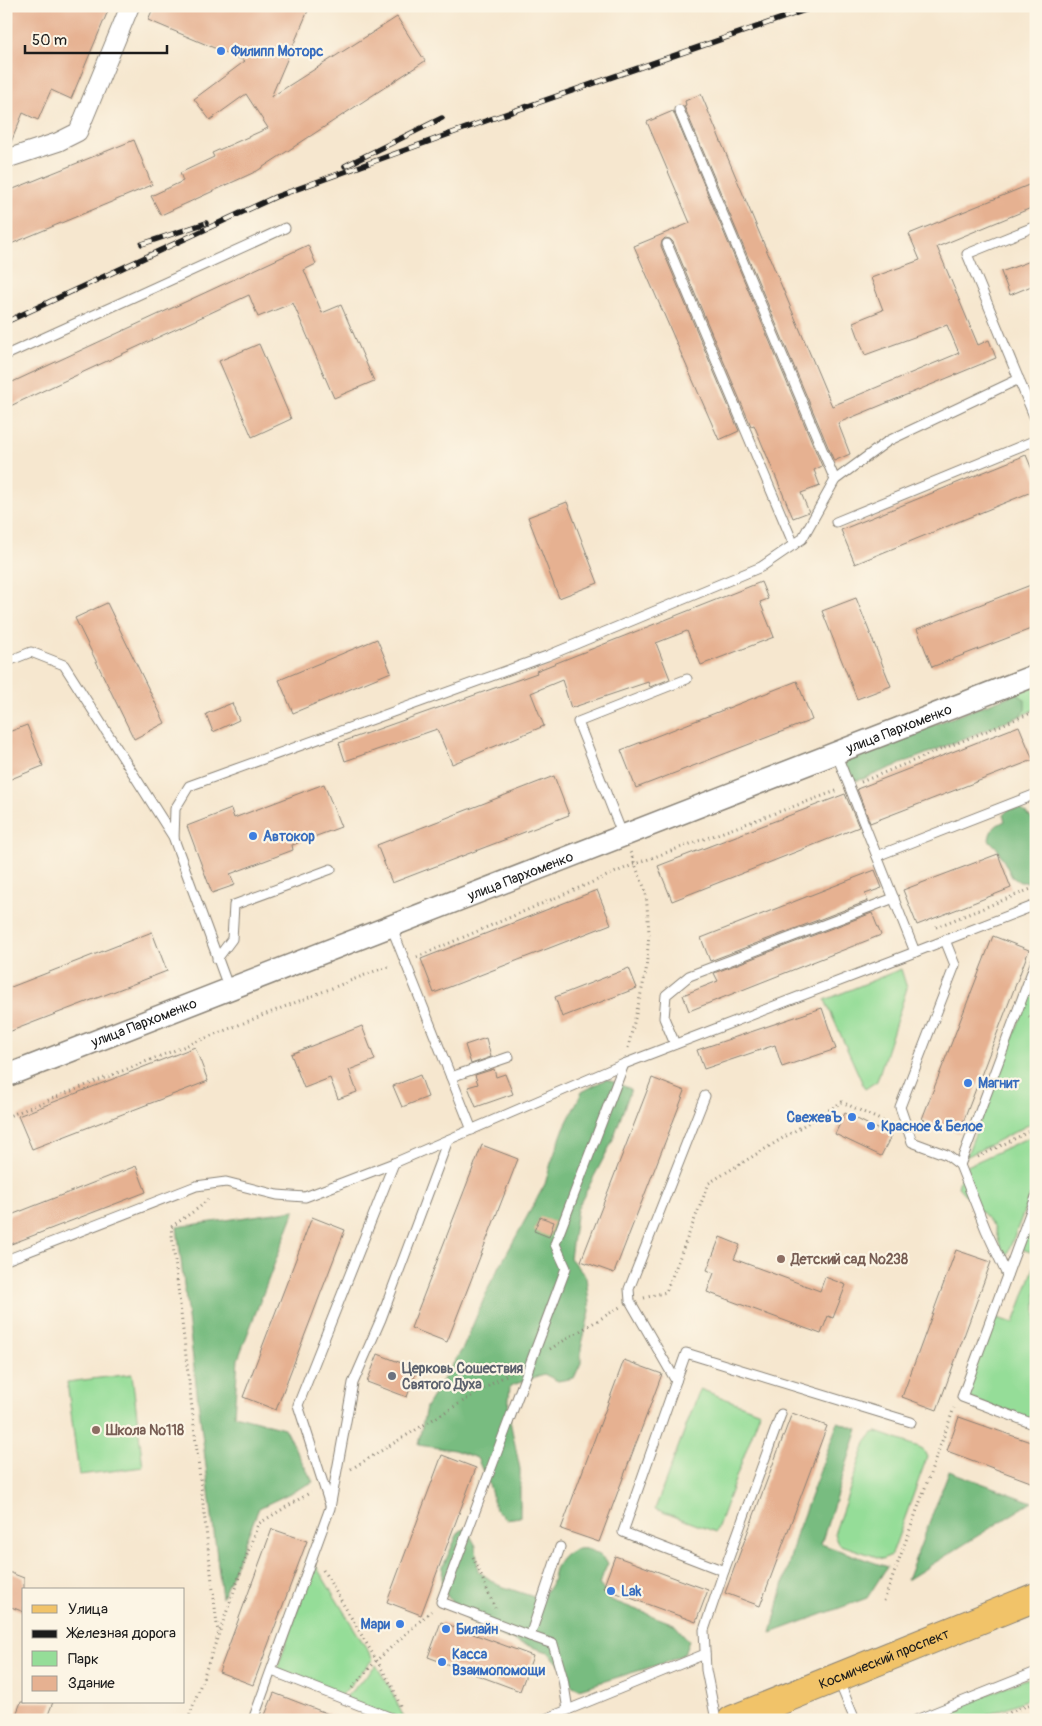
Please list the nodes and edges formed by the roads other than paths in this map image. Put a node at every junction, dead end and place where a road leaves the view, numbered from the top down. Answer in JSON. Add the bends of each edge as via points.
{"nodes":[{"id":1,"x":130,"y":6,"type":"edge"},
{"id":2,"x":679,"y":110,"type":"dead end"},
{"id":3,"x":6,"y":159,"type":"edge"},
{"id":4,"x":1036,"y":226,"type":"edge"},
{"id":5,"x":285,"y":228,"type":"dead end"},
{"id":6,"x":667,"y":244,"type":"dead end"},
{"id":7,"x":6,"y":355,"type":"edge"},
{"id":8,"x":1018,"y":379,"type":"junction"},
{"id":9,"x":1036,"y":421,"type":"edge"},
{"id":10,"x":1036,"y":440,"type":"edge"},
{"id":11,"x":835,"y":480,"type":"junction"},
{"id":12,"x":836,"y":522,"type":"dead end"},
{"id":13,"x":794,"y":545,"type":"junction"},
{"id":14,"x":6,"y":662,"type":"edge"},
{"id":15,"x":1036,"y":675,"type":"edge"},
{"id":16,"x":687,"y":679,"type":"dead end"},
{"id":17,"x":836,"y":753,"type":"junction"},
{"id":18,"x":1034,"y":795,"type":"edge"},
{"id":19,"x":623,"y":836,"type":"junction"},
{"id":20,"x":174,"y":838,"type":"junction"},
{"id":21,"x":877,"y":856,"type":"junction"},
{"id":22,"x":331,"y":869,"type":"dead end"},
{"id":23,"x":894,"y":898,"type":"junction"},
{"id":24,"x":1036,"y":905,"type":"edge"},
{"id":25,"x":391,"y":926,"type":"junction"},
{"id":26,"x":945,"y":940,"type":"junction"},
{"id":27,"x":915,"y":952,"type":"junction"},
{"id":28,"x":218,"y":959,"type":"junction"},
{"id":29,"x":1036,"y":961,"type":"edge"},
{"id":30,"x":229,"y":990,"type":"junction"},
{"id":31,"x":675,"y":1044,"type":"junction"},
{"id":32,"x":509,"y":1057,"type":"dead end"},
{"id":33,"x":624,"y":1064,"type":"junction"},
{"id":34,"x":6,"y":1076,"type":"edge"},
{"id":35,"x":451,"y":1077,"type":"junction"},
{"id":36,"x":704,"y":1096,"type":"dead end"},
{"id":37,"x":472,"y":1130,"type":"junction"},
{"id":38,"x":448,"y":1140,"type":"junction"},
{"id":39,"x":394,"y":1163,"type":"junction"},
{"id":40,"x":960,"y":1165,"type":"junction"},
{"id":41,"x":1036,"y":1197,"type":"edge"},
{"id":42,"x":6,"y":1260,"type":"edge"},
{"id":43,"x":1006,"y":1275,"type":"junction"},
{"id":44,"x":676,"y":1380,"type":"junction"},
{"id":45,"x":781,"y":1414,"type":"dead end"},
{"id":46,"x":911,"y":1422,"type":"dead end"},
{"id":47,"x":1036,"y":1425,"type":"edge"},
{"id":48,"x":330,"y":1508,"type":"junction"},
{"id":49,"x":560,"y":1547,"type":"dead end"},
{"id":50,"x":724,"y":1570,"type":"junction"},
{"id":51,"x":1036,"y":1597,"type":"edge"},
{"id":52,"x":530,"y":1636,"type":"junction"},
{"id":53,"x":705,"y":1654,"type":"junction"},
{"id":54,"x":272,"y":1671,"type":"junction"},
{"id":55,"x":1036,"y":1672,"type":"edge"},
{"id":56,"x":838,"y":1677,"type":"junction"},
{"id":57,"x":568,"y":1710,"type":"junction"},
{"id":58,"x":400,"y":1716,"type":"edge"},
{"id":59,"x":253,"y":1720,"type":"edge"},
{"id":60,"x":543,"y":1720,"type":"edge"},
{"id":61,"x":716,"y":1720,"type":"edge"},
{"id":62,"x":732,"y":1720,"type":"edge"},
{"id":63,"x":855,"y":1720,"type":"edge"},
{"id":64,"x":916,"y":1720,"type":"edge"}],
"edges":[{"from":1,"to":3,"type":"street","via":[[78,132]]},
{"from":2,"to":11,"type":"lane"},
{"from":4,"to":8,"type":"lane","via":[[967,254]]},
{"from":5,"to":7,"type":"lane"},
{"from":6,"to":13,"type":"lane"},
{"from":8,"to":9,"type":"lane"},
{"from":8,"to":11,"type":"lane","via":[[888,441]]},
{"from":10,"to":12,"type":"lane"},
{"from":11,"to":13,"type":"lane","via":[[802,539]]},
{"from":13,"to":20,"type":"lane","via":[[760,567],[547,656],[189,786],[175,810]]},
{"from":14,"to":20,"type":"lane","via":[[31,652],[64,665]]},
{"from":15,"to":17,"type":"street","name":"улица Пархоменко"},
{"from":16,"to":19,"type":"lane","via":[[578,722]]},
{"from":17,"to":19,"type":"street","name":"улица Пархоменко"},
{"from":17,"to":21,"type":"lane"},
{"from":18,"to":21,"type":"lane"},
{"from":19,"to":25,"type":"street","name":"улица Пархоменко"},
{"from":20,"to":28,"type":"lane"},
{"from":21,"to":23,"type":"lane"},
{"from":22,"to":28,"type":"lane","via":[[234,905],[232,939]]},
{"from":23,"to":27,"type":"lane"},
{"from":23,"to":31,"type":"lane","via":[[689,976],[666,995],[664,1018]]},
{"from":24,"to":26,"type":"lane"},
{"from":25,"to":30,"type":"street","name":"улица Пархоменко"},
{"from":25,"to":35,"type":"lane"},
{"from":26,"to":27,"type":"lane"},
{"from":26,"to":40,"type":"lane","via":[[955,965],[900,1108],[912,1142],[947,1155]]},
{"from":27,"to":31,"type":"lane"},
{"from":28,"to":30,"type":"lane"},
{"from":29,"to":40,"type":"lane"},
{"from":30,"to":34,"type":"street","name":"улица Пархоменко"},
{"from":31,"to":33,"type":"lane"},
{"from":32,"to":35,"type":"lane"},
{"from":33,"to":37,"type":"lane"},
{"from":33,"to":52,"type":"lane","via":[[554,1244],[566,1268],[441,1602]]},
{"from":35,"to":37,"type":"lane"},
{"from":36,"to":44,"type":"lane","via":[[629,1289],[630,1301]]},
{"from":37,"to":38,"type":"lane"},
{"from":38,"to":39,"type":"lane"},
{"from":38,"to":48,"type":"lane","via":[[381,1319],[353,1383]]},
{"from":39,"to":42,"type":"lane","via":[[305,1197],[277,1195],[222,1183],[196,1186]]},
{"from":39,"to":48,"type":"lane","via":[[298,1405]]},
{"from":40,"to":43,"type":"lane"},
{"from":41,"to":43,"type":"lane"},
{"from":43,"to":47,"type":"lane","via":[[962,1397]]},
{"from":44,"to":46,"type":"lane","via":[[686,1353]]},
{"from":44,"to":50,"type":"lane","via":[[623,1532]]},
{"from":45,"to":50,"type":"lane"},
{"from":48,"to":54,"type":"lane"},
{"from":49,"to":52,"type":"lane"},
{"from":50,"to":53,"type":"lane","via":[[704,1630]]},
{"from":51,"to":56,"type":"main road","name":"Космический проспект"},
{"from":52,"to":57,"type":"lane","via":[[552,1644]]},
{"from":53,"to":57,"type":"lane"},
{"from":53,"to":61,"type":"lane"},
{"from":54,"to":58,"type":"lane","via":[[342,1699]]},
{"from":54,"to":59,"type":"lane"},
{"from":55,"to":64,"type":"lane"},
{"from":56,"to":62,"type":"main road","name":"Космический проспект"},
{"from":56,"to":63,"type":"lane"},
{"from":57,"to":60,"type":"lane"}]}
